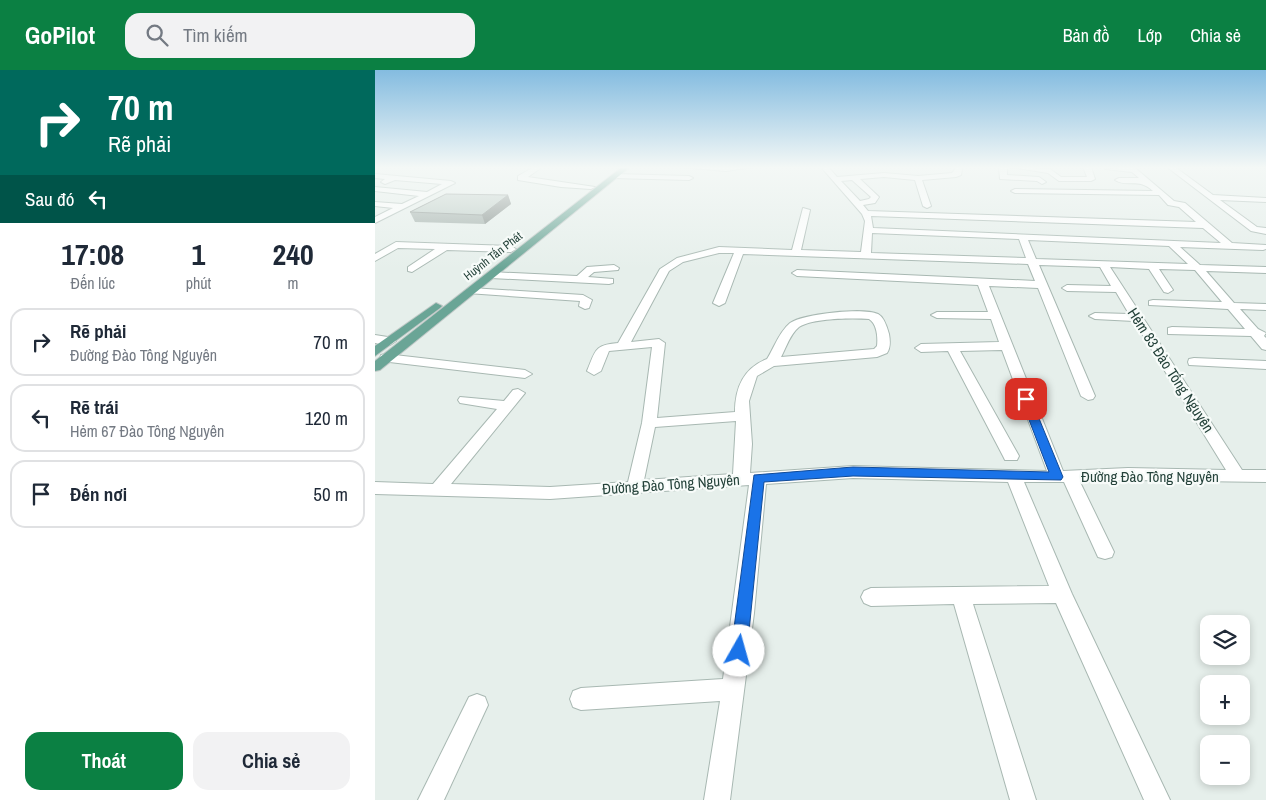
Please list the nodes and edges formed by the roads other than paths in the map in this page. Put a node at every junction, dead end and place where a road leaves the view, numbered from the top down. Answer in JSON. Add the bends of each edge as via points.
{"nodes":[{"id":1,"x":413,"y":201,"type":"edge"},
{"id":2,"x":576,"y":201,"type":"edge"},
{"id":3,"x":581,"y":201,"type":"edge"},
{"id":4,"x":855,"y":201,"type":"edge"},
{"id":5,"x":872,"y":201,"type":"edge"},
{"id":6,"x":925,"y":201,"type":"edge"},
{"id":7,"x":1169,"y":201,"type":"edge"},
{"id":8,"x":1218,"y":201,"type":"edge"},
{"id":9,"x":375,"y":204,"type":"edge"},
{"id":10,"x":858,"y":204,"type":"junction"},
{"id":11,"x":402,"y":206,"type":"junction"},
{"id":12,"x":927,"y":206,"type":"dead end"},
{"id":13,"x":806,"y":210,"type":"dead end"},
{"id":14,"x":564,"y":213,"type":"junction"},
{"id":15,"x":866,"y":213,"type":"junction"},
{"id":16,"x":377,"y":218,"type":"edge"},
{"id":17,"x":1100,"y":221,"type":"junction"},
{"id":18,"x":1205,"y":225,"type":"junction"},
{"id":19,"x":868,"y":230,"type":"junction"},
{"id":20,"x":1256,"y":231,"type":"junction"},
{"id":21,"x":1266,"y":231,"type":"edge"},
{"id":22,"x":1023,"y":238,"type":"junction"},
{"id":23,"x":1115,"y":242,"type":"junction"},
{"id":24,"x":1264,"y":242,"type":"edge"},
{"id":25,"x":375,"y":244,"type":"edge"},
{"id":26,"x":1172,"y":244,"type":"junction"},
{"id":27,"x":396,"y":245,"type":"junction"},
{"id":28,"x":1230,"y":246,"type":"junction"},
{"id":29,"x":445,"y":247,"type":"junction"},
{"id":30,"x":511,"y":249,"type":"junction"},
{"id":31,"x":741,"y":250,"type":"junction"},
{"id":32,"x":798,"y":252,"type":"junction"},
{"id":33,"x":866,"y":254,"type":"junction"},
{"id":34,"x":375,"y":258,"type":"edge"},
{"id":35,"x":1033,"y":262,"type":"junction"},
{"id":36,"x":1103,"y":264,"type":"junction"},
{"id":37,"x":1153,"y":267,"type":"junction"},
{"id":38,"x":614,"y":268,"type":"dead end"},
{"id":39,"x":1198,"y":268,"type":"junction"},
{"id":40,"x":412,"y":269,"type":"dead end"},
{"id":41,"x":1266,"y":270,"type":"edge"},
{"id":42,"x":491,"y":275,"type":"junction"},
{"id":43,"x":580,"y":279,"type":"junction"},
{"id":44,"x":609,"y":281,"type":"dead end"},
{"id":45,"x":982,"y":281,"type":"junction"},
{"id":46,"x":1043,"y":285,"type":"junction"},
{"id":47,"x":1067,"y":288,"type":"dead end"},
{"id":48,"x":1119,"y":289,"type":"junction"},
{"id":49,"x":1168,"y":290,"type":"dead end"},
{"id":50,"x":471,"y":291,"type":"junction"},
{"id":51,"x":719,"y":303,"type":"dead end"},
{"id":52,"x":1153,"y":303,"type":"dead end"},
{"id":53,"x":585,"y":306,"type":"dead end"},
{"id":54,"x":1231,"y":306,"type":"junction"},
{"id":55,"x":1266,"y":307,"type":"edge"},
{"id":56,"x":937,"y":315,"type":"dead end"},
{"id":57,"x":995,"y":316,"type":"junction"},
{"id":58,"x":1095,"y":316,"type":"dead end"},
{"id":59,"x":1137,"y":318,"type":"junction"},
{"id":60,"x":1172,"y":331,"type":"dead end"},
{"id":61,"x":1260,"y":333,"type":"edge"},
{"id":62,"x":375,"y":339,"type":"edge"},
{"id":63,"x":390,"y":341,"type":"junction"},
{"id":64,"x":623,"y":345,"type":"junction"},
{"id":65,"x":1006,"y":346,"type":"junction"},
{"id":66,"x":1266,"y":346,"type":"edge"},
{"id":67,"x":952,"y":347,"type":"junction"},
{"id":68,"x":921,"y":348,"type":"dead end"},
{"id":69,"x":381,"y":355,"type":"edge"},
{"id":70,"x":772,"y":362,"type":"junction"},
{"id":71,"x":1194,"y":362,"type":"dead end"},
{"id":72,"x":1266,"y":365,"type":"edge"},
{"id":73,"x":375,"y":367,"type":"edge"},
{"id":74,"x":594,"y":371,"type":"dead end"},
{"id":75,"x":525,"y":374,"type":"dead end"},
{"id":76,"x":518,"y":393,"type":"dead end"},
{"id":77,"x":1087,"y":396,"type":"dead end"},
{"id":78,"x":465,"y":400,"type":"dead end"},
{"id":79,"x":509,"y":406,"type":"junction"},
{"id":80,"x":743,"y":416,"type":"junction"},
{"id":81,"x":649,"y":423,"type":"junction"},
{"id":82,"x":1011,"y":456,"type":"dead end"},
{"id":83,"x":1013,"y":475,"type":"junction"},
{"id":84,"x":1063,"y":476,"type":"junction"},
{"id":85,"x":1238,"y":476,"type":"junction"},
{"id":86,"x":1266,"y":476,"type":"edge"},
{"id":87,"x":749,"y":479,"type":"junction"},
{"id":88,"x":635,"y":486,"type":"junction"},
{"id":89,"x":375,"y":488,"type":"edge"},
{"id":90,"x":436,"y":491,"type":"junction"},
{"id":91,"x":1105,"y":552,"type":"dead end"},
{"id":92,"x":1062,"y":594,"type":"junction"},
{"id":93,"x":961,"y":596,"type":"junction"},
{"id":94,"x":871,"y":597,"type":"dead end"},
{"id":95,"x":734,"y":689,"type":"junction"},
{"id":96,"x":581,"y":699,"type":"dead end"},
{"id":97,"x":477,"y":705,"type":"dead end"},
{"id":98,"x":431,"y":800,"type":"edge"},
{"id":99,"x":717,"y":800,"type":"edge"},
{"id":100,"x":1023,"y":800,"type":"edge"},
{"id":101,"x":1157,"y":800,"type":"edge"}],
"edges":[{"from":1,"to":11,"type":"street"},
{"from":2,"to":14,"type":"main road","name":"Huỳnh Tấn Phát"},
{"from":3,"to":14,"type":"main road","name":"Huỳnh Tấn Phát"},
{"from":4,"to":10,"type":"street"},
{"from":5,"to":10,"type":"street"},
{"from":6,"to":12,"type":"street"},
{"from":7,"to":18,"type":"street","via":[[1182,205]]},
{"from":8,"to":20,"type":"street"},
{"from":9,"to":11,"type":"street"},
{"from":10,"to":15,"type":"street"},
{"from":11,"to":16,"type":"street"},
{"from":13,"to":32,"type":"street"},
{"from":14,"to":30,"type":"main road","name":"Huỳnh Tấn Phát"},
{"from":14,"to":42,"type":"main road","name":"Huỳnh Tấn Phát"},
{"from":15,"to":17,"type":"street"},
{"from":15,"to":19,"type":"street"},
{"from":17,"to":18,"type":"street"},
{"from":17,"to":23,"type":"street"},
{"from":18,"to":28,"type":"street"},
{"from":19,"to":22,"type":"street"},
{"from":19,"to":33,"type":"street"},
{"from":20,"to":21,"type":"street"},
{"from":20,"to":24,"type":"street"},
{"from":22,"to":23,"type":"street"},
{"from":22,"to":35,"type":"street"},
{"from":23,"to":26,"type":"street"},
{"from":24,"to":28,"type":"street"},
{"from":25,"to":27,"type":"street"},
{"from":26,"to":28,"type":"street"},
{"from":26,"to":39,"type":"street"},
{"from":27,"to":29,"type":"street"},
{"from":27,"to":34,"type":"street"},
{"from":29,"to":30,"type":"street"},
{"from":29,"to":40,"type":"street"},
{"from":30,"to":63,"type":"main road","name":"Huỳnh Tấn Phát"},
{"from":31,"to":32,"type":"street"},
{"from":31,"to":51,"type":"street"},
{"from":31,"to":64,"type":"street","via":[[699,253],[665,269]]},
{"from":32,"to":33,"type":"street"},
{"from":32,"to":45,"type":"street","via":[[796,279]]},
{"from":33,"to":35,"type":"street"},
{"from":35,"to":36,"type":"street"},
{"from":35,"to":46,"type":"street"},
{"from":36,"to":37,"type":"street"},
{"from":36,"to":48,"type":"street","name":"Hẻm 83 Đào Tống Nguyên"},
{"from":37,"to":39,"type":"street"},
{"from":37,"to":49,"type":"street"},
{"from":38,"to":43,"type":"street","via":[[591,269]]},
{"from":39,"to":41,"type":"street"},
{"from":39,"to":54,"type":"street"},
{"from":42,"to":43,"type":"street"},
{"from":42,"to":50,"type":"main road","name":"Huỳnh Tấn Phát"},
{"from":43,"to":44,"type":"street"},
{"from":45,"to":46,"type":"street"},
{"from":45,"to":57,"type":"street"},
{"from":46,"to":77,"type":"street"},
{"from":47,"to":48,"type":"street"},
{"from":48,"to":59,"type":"street","name":"Hẻm 83 Đào Tống Nguyên"},
{"from":50,"to":53,"type":"street","via":[[583,298]]},
{"from":50,"to":69,"type":"main road","name":"Huỳnh Tấn Phát"},
{"from":52,"to":54,"type":"street"},
{"from":54,"to":55,"type":"street"},
{"from":54,"to":61,"type":"street"},
{"from":56,"to":57,"type":"street"},
{"from":57,"to":65,"type":"street"},
{"from":58,"to":59,"type":"street"},
{"from":59,"to":85,"type":"street","name":"Hẻm 83 Đào Tống Nguyên"},
{"from":60,"to":61,"type":"street"},
{"from":61,"to":66,"type":"street"},
{"from":62,"to":63,"type":"street"},
{"from":63,"to":69,"type":"main road","name":"Huỳnh Tấn Phát"},
{"from":64,"to":74,"type":"street","via":[[601,350]]},
{"from":64,"to":81,"type":"street","via":[[659,343]]},
{"from":65,"to":67,"type":"street"},
{"from":65,"to":84,"type":"street"},
{"from":67,"to":68,"type":"street"},
{"from":67,"to":82,"type":"street"},
{"from":69,"to":73,"type":"main road","name":"Huỳnh Tấn Phát"},
{"from":69,"to":75,"type":"street"},
{"from":70,"to":70,"type":"street","via":[[867,355],[883,350],[885,344],[878,320],[872,315],[805,321],[793,327]]},
{"from":70,"to":80,"type":"street","via":[[751,374],[742,401]]},
{"from":71,"to":72,"type":"street"},
{"from":76,"to":79,"type":"street"},
{"from":78,"to":79,"type":"street"},
{"from":79,"to":90,"type":"street"},
{"from":80,"to":81,"type":"street"},
{"from":80,"to":87,"type":"street"},
{"from":81,"to":88,"type":"street"},
{"from":83,"to":84,"type":"street","name":"Đường Đào Tông Nguyên"},
{"from":83,"to":87,"type":"street","name":"Đường Đào Tông Nguyên","via":[[853,472]]},
{"from":83,"to":92,"type":"street"},
{"from":84,"to":85,"type":"street","name":"Đường Đào Tông Nguyên"},
{"from":84,"to":91,"type":"street"},
{"from":85,"to":86,"type":"street","name":"Đường Đào Tông Nguyên"},
{"from":87,"to":88,"type":"street","name":"Đường Đào Tông Nguyên"},
{"from":87,"to":95,"type":"street"},
{"from":88,"to":90,"type":"street","name":"Đường Đào Tông Nguyên","via":[[551,493]]},
{"from":89,"to":90,"type":"street","name":"Đường Đào Tông Nguyên"},
{"from":92,"to":93,"type":"street"},
{"from":92,"to":101,"type":"street"},
{"from":93,"to":94,"type":"street"},
{"from":93,"to":100,"type":"street"},
{"from":95,"to":96,"type":"street"},
{"from":95,"to":99,"type":"street"},
{"from":97,"to":98,"type":"street"}]}
